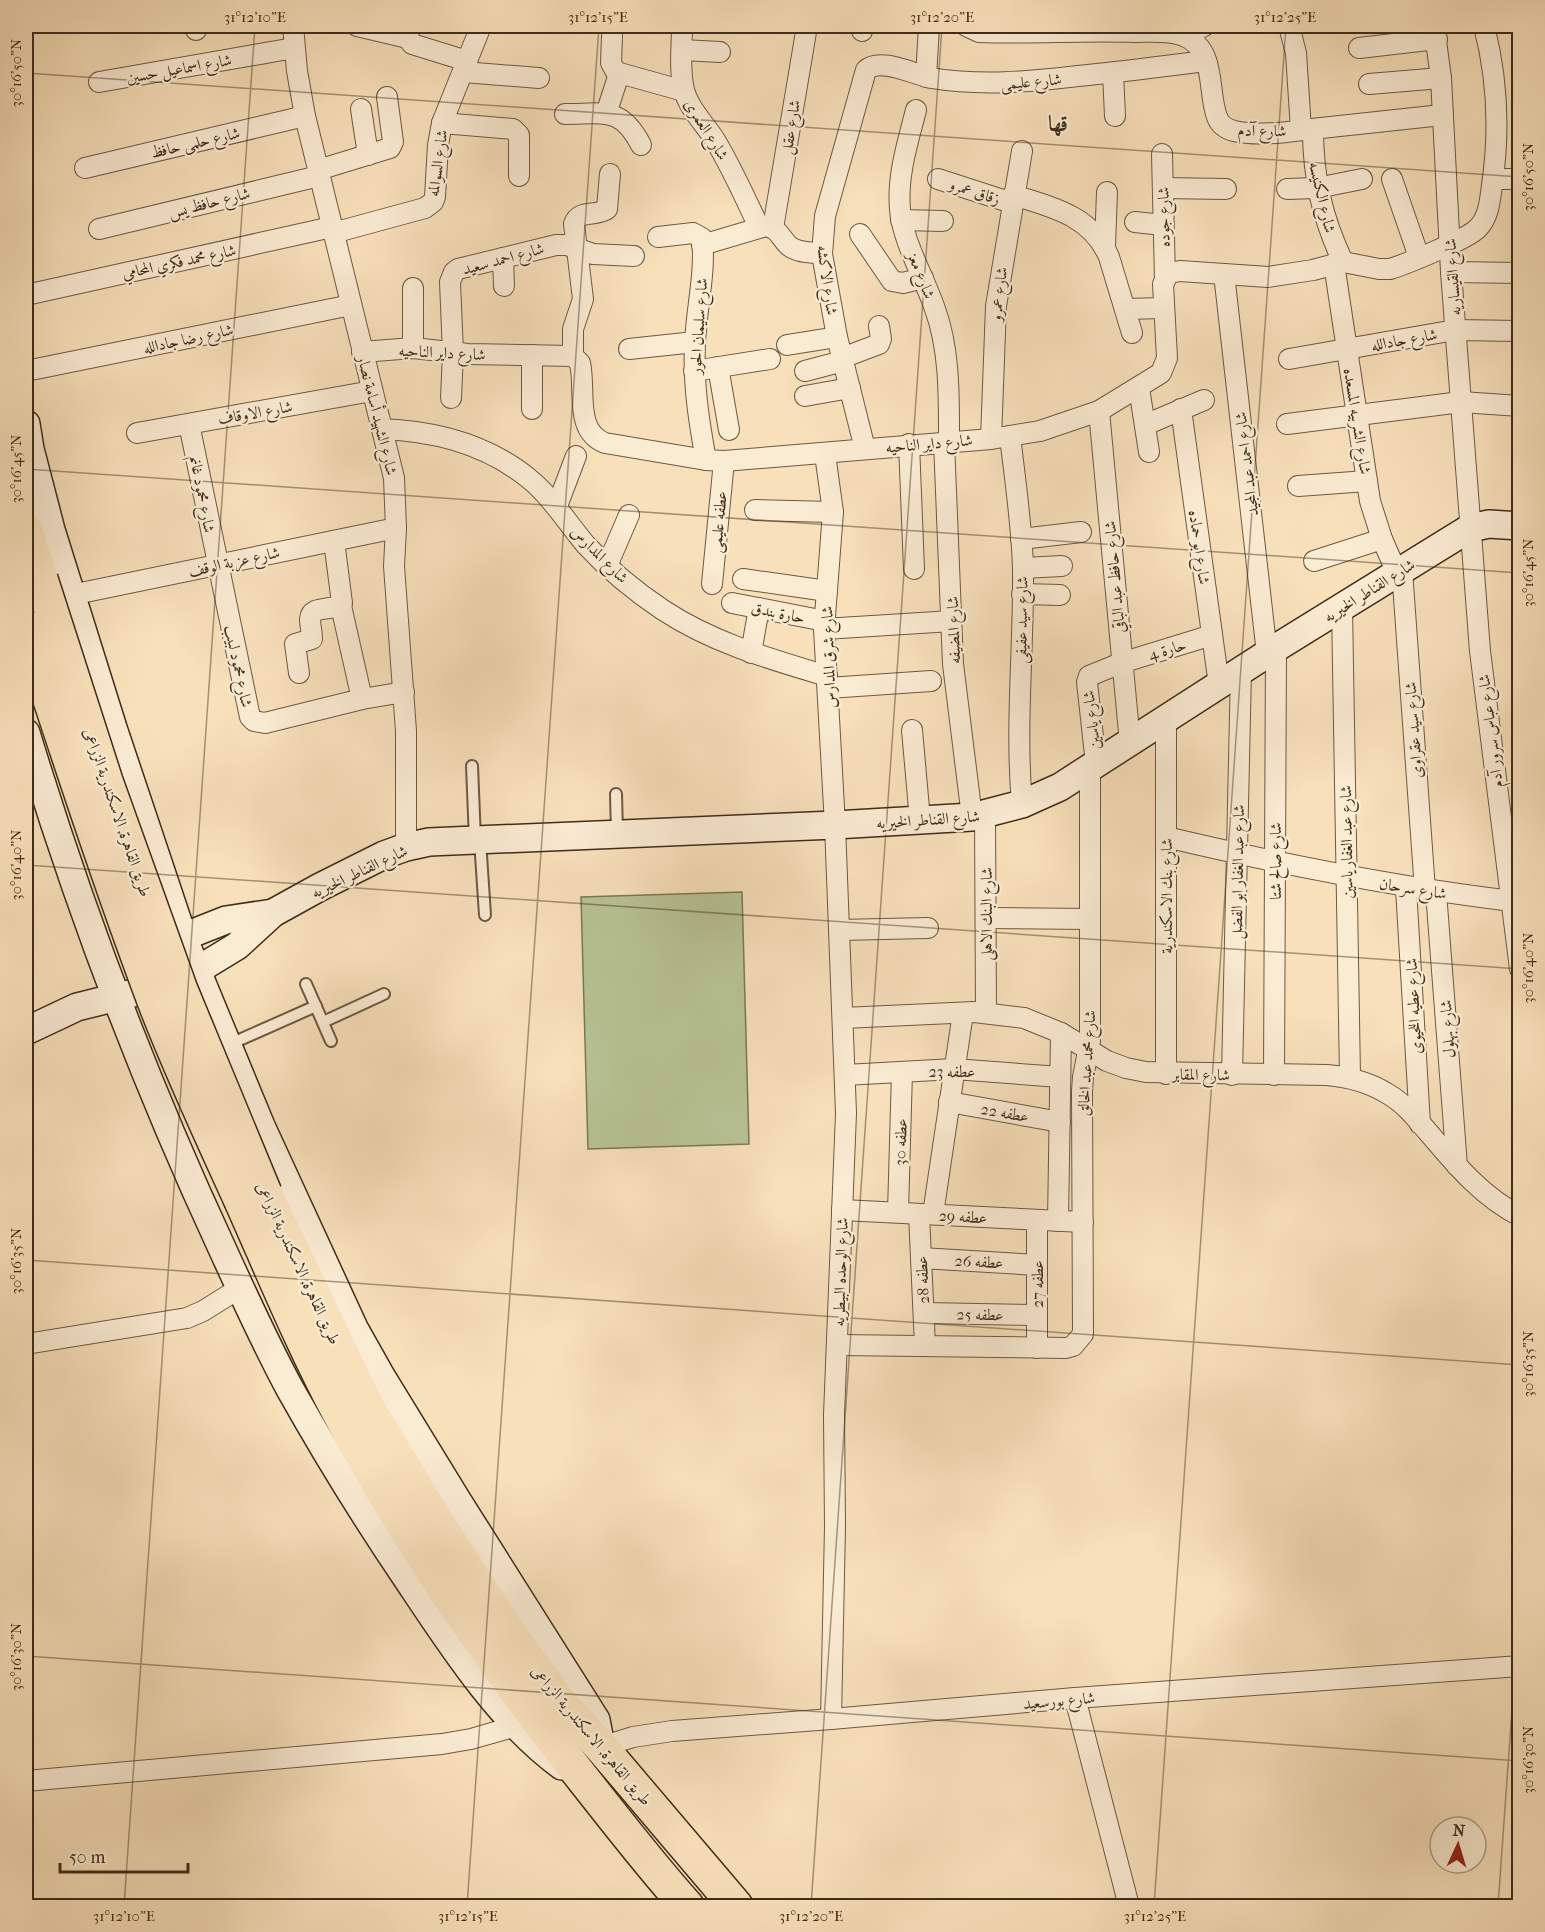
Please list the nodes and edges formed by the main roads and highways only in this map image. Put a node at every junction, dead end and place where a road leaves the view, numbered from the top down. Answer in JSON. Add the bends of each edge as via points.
{"nodes":[{"id":1,"x":26,"y":531,"type":"edge"},
{"id":2,"x":26,"y":627,"type":"edge"},
{"id":3,"x":253,"y":1197,"type":"junction"},
{"id":4,"x":687,"y":1906,"type":"edge"},
{"id":5,"x":736,"y":1906,"type":"edge"}],
"edges":[{"from":1,"to":3,"type":"highway","name":"طريق القاهرة, الاسكندرية الزراعى","bridge":true,"via":[[106,781]]},
{"from":2,"to":3,"type":"highway","name":"طريق القاهرة, الاسكندرية الزراعى","bridge":true,"via":[[154,1001],[192,1093]]},
{"from":3,"to":4,"type":"highway","name":"طريق القاهرة, الاسكندرية الزراعى","via":[[298,1330],[340,1415],[407,1531],[533,1716]]},
{"from":3,"to":5,"type":"highway","name":"طريق القاهرة, الاسكندرية الزراعى","via":[[366,1404],[508,1631],[559,1701]]}]}
